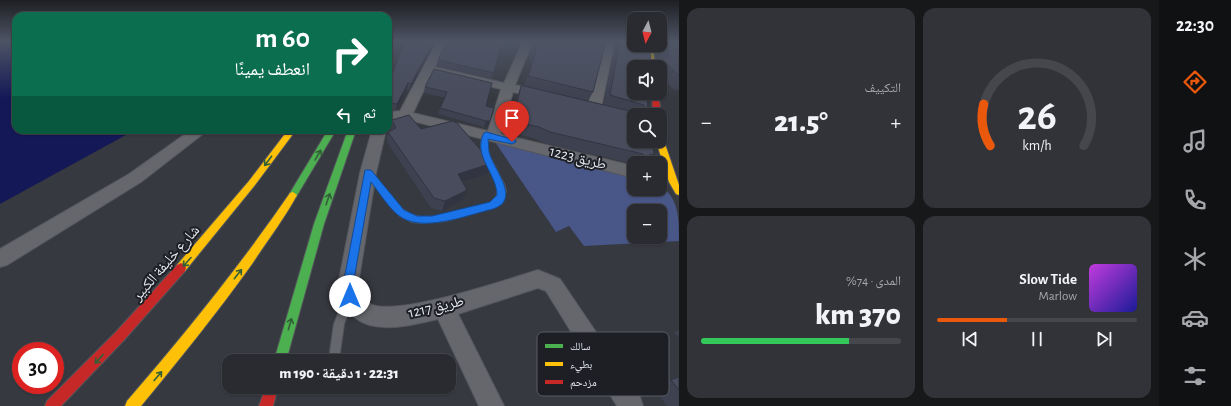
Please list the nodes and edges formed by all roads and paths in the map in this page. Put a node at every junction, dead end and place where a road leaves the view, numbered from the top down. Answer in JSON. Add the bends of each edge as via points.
{"nodes":[{"id":1,"x":433,"y":60,"type":"edge"},
{"id":2,"x":520,"y":60,"type":"edge"},
{"id":3,"x":603,"y":60,"type":"edge"},
{"id":4,"x":428,"y":69,"type":"junction"},
{"id":5,"x":508,"y":87,"type":"junction"},
{"id":6,"x":551,"y":98,"type":"edge"},
{"id":7,"x":580,"y":104,"type":"edge"},
{"id":8,"x":594,"y":108,"type":"junction"},
{"id":9,"x":608,"y":112,"type":"edge"},
{"id":10,"x":405,"y":115,"type":"junction"},
{"id":11,"x":392,"y":116,"type":"edge"},
{"id":12,"x":196,"y":134,"type":"edge"},
{"id":13,"x":289,"y":134,"type":"edge"},
{"id":14,"x":330,"y":134,"type":"edge"},
{"id":15,"x":351,"y":134,"type":"edge"},
{"id":16,"x":378,"y":134,"type":"edge"},
{"id":17,"x":490,"y":136,"type":"junction"},
{"id":18,"x":662,"y":148,"type":"edge"},
{"id":19,"x":627,"y":170,"type":"edge"},
{"id":20,"x":368,"y":172,"type":"junction"},
{"id":21,"x":671,"y":184,"type":"edge"},
{"id":22,"x":0,"y":259,"type":"edge"},
{"id":23,"x":350,"y":296,"type":"junction"},
{"id":24,"x":443,"y":307,"type":"junction"},
{"id":25,"x":583,"y":332,"type":"edge"},
{"id":26,"x":282,"y":354,"type":"edge"},
{"id":27,"x":335,"y":354,"type":"edge"},
{"id":28,"x":270,"y":394,"type":"edge"},
{"id":29,"x":625,"y":396,"type":"edge"},
{"id":30,"x":52,"y":406,"type":"edge"},
{"id":31,"x":132,"y":406,"type":"edge"},
{"id":32,"x":266,"y":406,"type":"edge"},
{"id":33,"x":492,"y":406,"type":"edge"},
{"id":34,"x":631,"y":406,"type":"edge"}],
"edges":[{"from":1,"to":4,"type":"street"},
{"from":2,"to":5,"type":"street"},
{"from":3,"to":8,"type":"street"},
{"from":4,"to":5,"type":"street"},
{"from":4,"to":10,"type":"street"},
{"from":5,"to":6,"type":"street"},
{"from":5,"to":17,"type":"street"},
{"from":7,"to":8,"type":"street"},
{"from":8,"to":9,"type":"street"},
{"from":10,"to":11,"type":"street","name":"طريق 1223"},
{"from":10,"to":17,"type":"street","name":"طريق 1223"},
{"from":12,"to":22,"type":"street","via":[[135,178]]},
{"from":13,"to":30,"type":"main road","name":"شارع خليفة الكبير","one_way":true,"via":[[199,248],[96,362]]},
{"from":31,"to":14,"type":"main road","one_way":true,"via":[[245,265]]},
{"from":26,"to":15,"type":"main road","one_way":true,"via":[[319,224]]},
{"from":16,"to":20,"type":"street"},
{"from":17,"to":19,"type":"street","name":"طريق 1223"},
{"from":17,"to":20,"type":"lane","via":[[484,144],[485,154],[502,191],[500,199],[493,205],[432,220],[416,220],[401,213]]},
{"from":18,"to":21,"type":"main road"},
{"from":20,"to":23,"type":"street","via":[[348,285]]},
{"from":23,"to":24,"type":"street","name":"طريق 1217","via":[[363,313],[372,316],[407,315]]},
{"from":23,"to":27,"type":"lane","via":[[339,324]]},
{"from":24,"to":25,"type":"street","name":"طريق 1217","via":[[538,279],[553,285]]},
{"from":24,"to":33,"type":"street"},
{"from":28,"to":32,"type":"main road"},
{"from":29,"to":34,"type":"street","name":"طريق 1217"}]}
